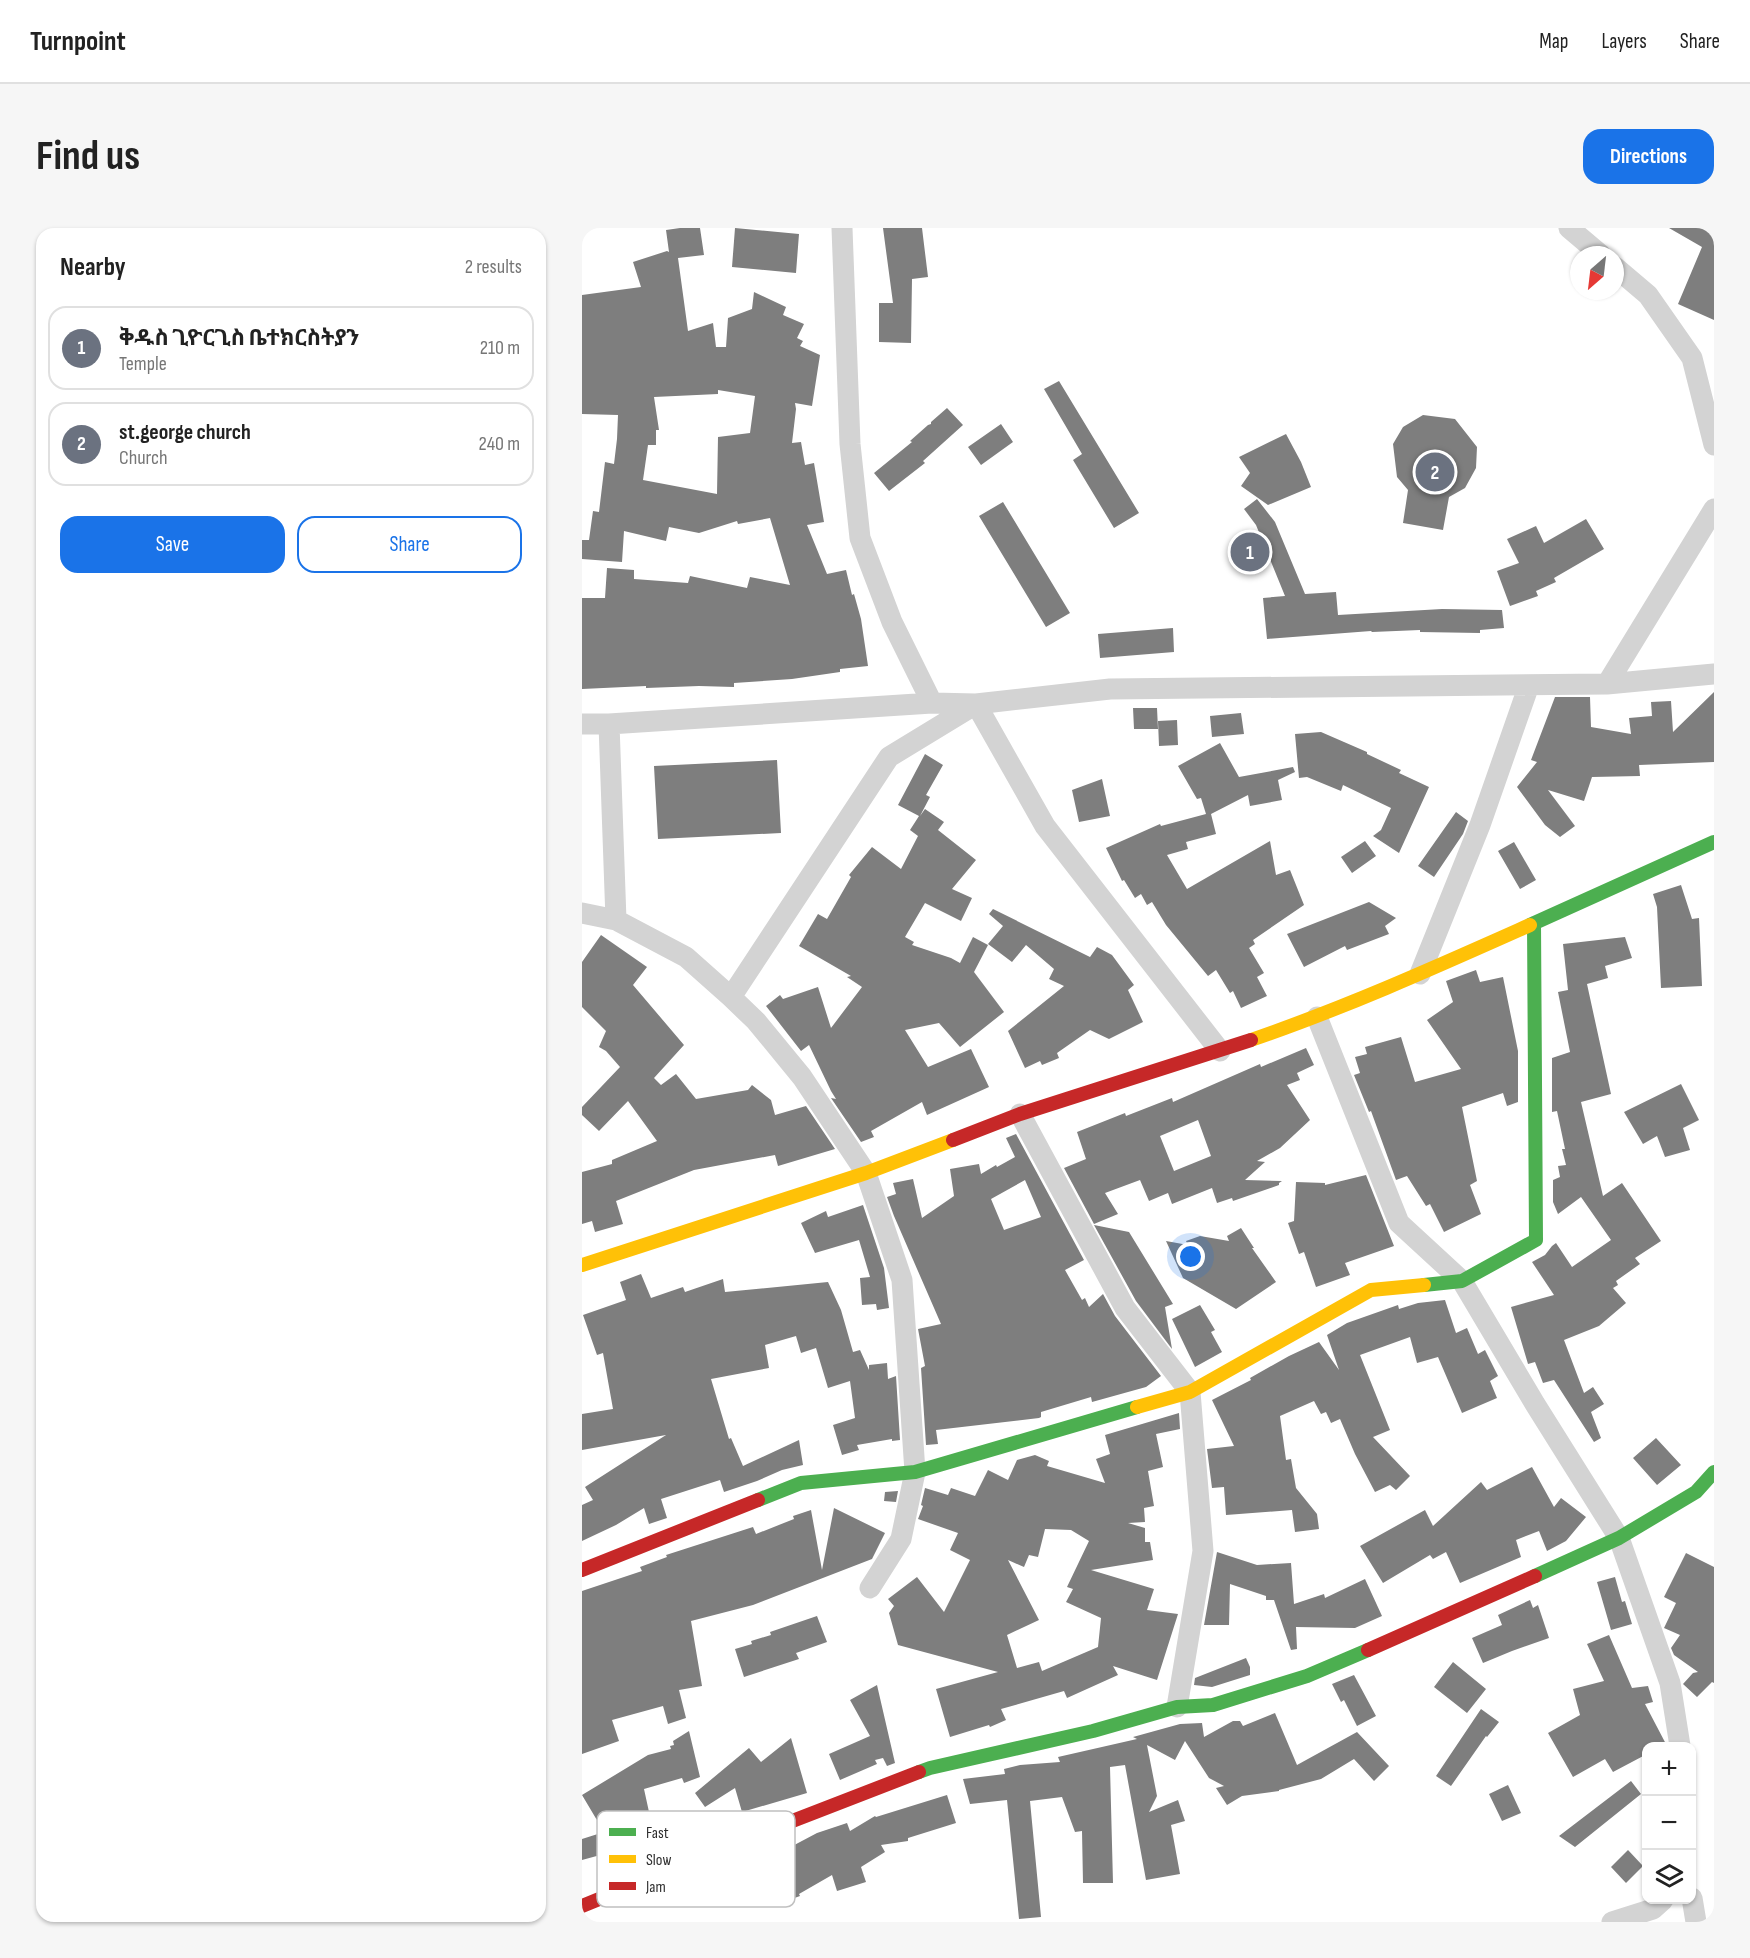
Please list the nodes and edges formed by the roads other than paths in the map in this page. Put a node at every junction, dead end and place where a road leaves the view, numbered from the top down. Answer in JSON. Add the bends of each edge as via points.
{"nodes":[{"id":1,"x":842,"y":228,"type":"edge"},
{"id":2,"x":1569,"y":228,"type":"edge"},
{"id":3,"x":1590,"y":246,"type":"edge"},
{"id":4,"x":1624,"y":275,"type":"edge"},
{"id":5,"x":1709,"y":406,"type":"edge"},
{"id":6,"x":1714,"y":445,"type":"edge"},
{"id":7,"x":1714,"y":509,"type":"edge"},
{"id":8,"x":1714,"y":674,"type":"edge"},
{"id":9,"x":1607,"y":684,"type":"junction"},
{"id":10,"x":1529,"y":685,"type":"junction"},
{"id":11,"x":933,"y":703,"type":"junction"},
{"id":12,"x":976,"y":704,"type":"junction"},
{"id":13,"x":582,"y":724,"type":"edge"},
{"id":14,"x":609,"y":724,"type":"junction"},
{"id":15,"x":1714,"y":842,"type":"edge"},
{"id":16,"x":582,"y":913,"type":"edge"},
{"id":17,"x":616,"y":920,"type":"junction"},
{"id":18,"x":1534,"y":923,"type":"junction"},
{"id":19,"x":1420,"y":974,"type":"junction"},
{"id":20,"x":731,"y":997,"type":"junction"},
{"id":21,"x":1317,"y":1017,"type":"junction"},
{"id":22,"x":1220,"y":1051,"type":"junction"},
{"id":23,"x":1020,"y":1114,"type":"junction"},
{"id":24,"x":866,"y":1173,"type":"junction"},
{"id":25,"x":582,"y":1265,"type":"edge"},
{"id":26,"x":1462,"y":1281,"type":"junction"},
{"id":27,"x":1190,"y":1392,"type":"junction"},
{"id":28,"x":915,"y":1472,"type":"junction"},
{"id":29,"x":1714,"y":1472,"type":"edge"},
{"id":30,"x":1619,"y":1538,"type":"junction"},
{"id":31,"x":582,"y":1570,"type":"edge"},
{"id":32,"x":870,"y":1588,"type":"dead end"},
{"id":33,"x":1177,"y":1707,"type":"junction"},
{"id":34,"x":1679,"y":1742,"type":"edge"},
{"id":35,"x":795,"y":1820,"type":"edge"},
{"id":36,"x":597,"y":1899,"type":"edge"},
{"id":37,"x":1658,"y":1904,"type":"edge"},
{"id":38,"x":1693,"y":1904,"type":"edge"},
{"id":39,"x":582,"y":1905,"type":"edge"},
{"id":40,"x":1612,"y":1922,"type":"edge"},
{"id":41,"x":1696,"y":1922,"type":"edge"}],
"edges":[{"from":1,"to":11,"type":"street","via":[[850,444],[860,538],[891,622]]},
{"from":2,"to":3,"type":"street"},
{"from":4,"to":5,"type":"street","via":[[1648,295],[1692,358]]},
{"from":5,"to":6,"type":"street"},
{"from":7,"to":9,"type":"street"},
{"from":8,"to":9,"type":"street"},
{"from":9,"to":10,"type":"street"},
{"from":10,"to":12,"type":"street","via":[[1110,689]]},
{"from":10,"to":19,"type":"street","via":[[1480,825]]},
{"from":11,"to":12,"type":"street"},
{"from":11,"to":14,"type":"street"},
{"from":12,"to":20,"type":"street","via":[[889,757]]},
{"from":12,"to":22,"type":"street","via":[[1045,826]]},
{"from":13,"to":14,"type":"street"},
{"from":14,"to":17,"type":"street"},
{"from":15,"to":18,"type":"street"},
{"from":16,"to":17,"type":"street"},
{"from":17,"to":20,"type":"street","via":[[686,957]]},
{"from":18,"to":19,"type":"street"},
{"from":18,"to":26,"type":"street","via":[[1536,1240]]},
{"from":19,"to":21,"type":"street"},
{"from":20,"to":24,"type":"street","via":[[802,1077]]},
{"from":21,"to":22,"type":"street"},
{"from":21,"to":26,"type":"street","via":[[1399,1223]]},
{"from":22,"to":23,"type":"street"},
{"from":23,"to":24,"type":"street"},
{"from":23,"to":27,"type":"street","via":[[1125,1308]]},
{"from":24,"to":25,"type":"street"},
{"from":24,"to":28,"type":"street","via":[[902,1280]]},
{"from":26,"to":27,"type":"street","via":[[1371,1290]]},
{"from":26,"to":30,"type":"street"},
{"from":27,"to":28,"type":"street"},
{"from":27,"to":33,"type":"street","via":[[1203,1551]]},
{"from":28,"to":31,"type":"street","via":[[801,1484]]},
{"from":28,"to":32,"type":"street","via":[[901,1539]]},
{"from":29,"to":30,"type":"street","via":[[1696,1492]]},
{"from":30,"to":33,"type":"street","via":[[1307,1676],[1214,1705]]},
{"from":30,"to":34,"type":"street","via":[[1670,1683]]},
{"from":33,"to":35,"type":"street","via":[[1093,1731],[930,1768]]},
{"from":36,"to":39,"type":"street"},
{"from":37,"to":40,"type":"street"},
{"from":38,"to":41,"type":"street"}]}
